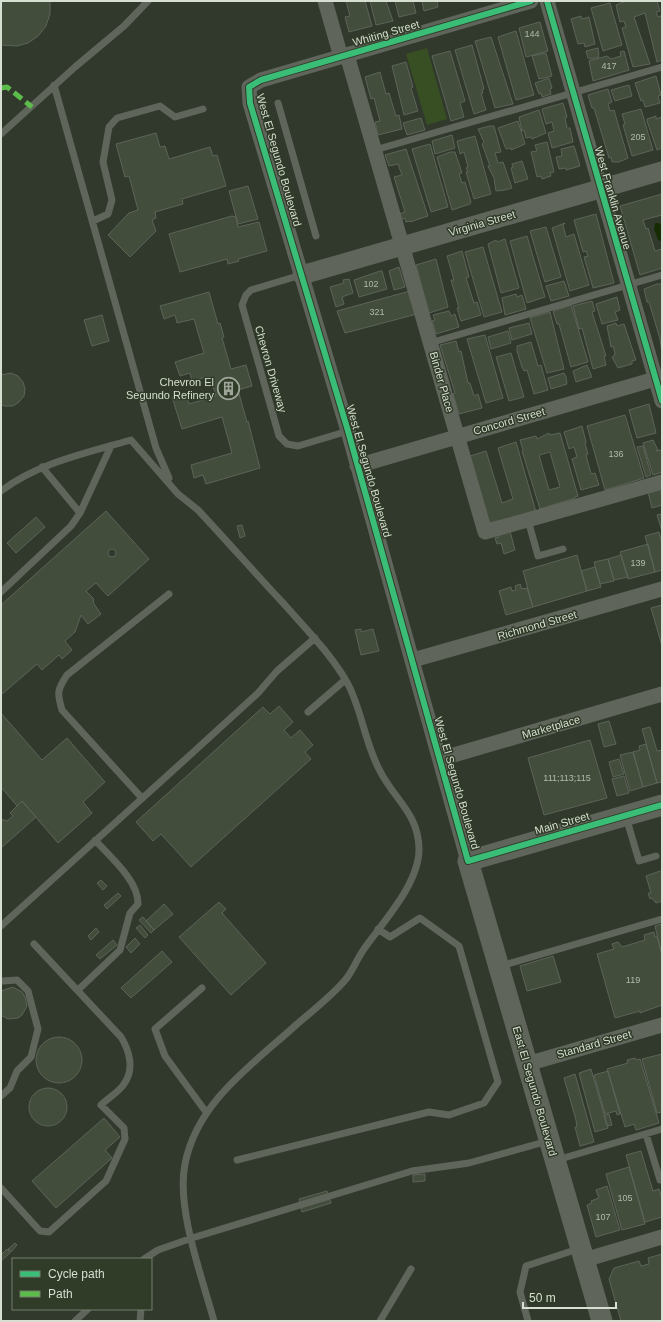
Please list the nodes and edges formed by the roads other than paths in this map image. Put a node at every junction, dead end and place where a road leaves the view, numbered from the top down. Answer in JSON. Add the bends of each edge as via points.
{"nodes":[{"id":1,"x":148,"y":1,"type":"edge"},
{"id":2,"x":325,"y":1,"type":"edge"},
{"id":3,"x":531,"y":1,"type":"edge"},
{"id":4,"x":547,"y":1,"type":"edge"},
{"id":5,"x":344,"y":56,"type":"junction"},
{"id":6,"x":662,"y":67,"type":"edge"},
{"id":7,"x":54,"y":85,"type":"junction"},
{"id":8,"x":249,"y":87,"type":"joint"},
{"id":9,"x":572,"y":93,"type":"junction"},
{"id":10,"x":278,"y":103,"type":"dead end"},
{"id":11,"x":203,"y":109,"type":"dead end"},
{"id":12,"x":1,"y":134,"type":"edge"},
{"id":13,"x":375,"y":150,"type":"junction"},
{"id":14,"x":662,"y":171,"type":"edge"},
{"id":15,"x":600,"y":189,"type":"junction"},
{"id":16,"x":93,"y":221,"type":"junction"},
{"id":17,"x":316,"y":236,"type":"dead end"},
{"id":18,"x":403,"y":246,"type":"junction"},
{"id":19,"x":302,"y":275,"type":"junction"},
{"id":20,"x":662,"y":275,"type":"edge"},
{"id":21,"x":628,"y":284,"type":"junction"},
{"id":22,"x":430,"y":343,"type":"junction"},
{"id":23,"x":659,"y":378,"type":"edge"},
{"id":24,"x":662,"y":401,"type":"edge"},
{"id":25,"x":348,"y":431,"type":"junction"},
{"id":26,"x":457,"y":436,"type":"junction"},
{"id":27,"x":111,"y":446,"type":"junction"},
{"id":28,"x":357,"y":466,"type":"junction"},
{"id":29,"x":42,"y":467,"type":"junction"},
{"id":30,"x":662,"y":482,"type":"edge"},
{"id":31,"x":1,"y":490,"type":"edge"},
{"id":32,"x":178,"y":494,"type":"junction"},
{"id":33,"x":80,"y":513,"type":"junction"},
{"id":34,"x":528,"y":520,"type":"junction"},
{"id":35,"x":564,"y":549,"type":"dead end"},
{"id":36,"x":662,"y":589,"type":"edge"},
{"id":37,"x":1,"y":592,"type":"edge"},
{"id":38,"x":168,"y":594,"type":"dead end"},
{"id":39,"x":315,"y":638,"type":"junction"},
{"id":40,"x":413,"y":660,"type":"junction"},
{"id":41,"x":345,"y":680,"type":"junction"},
{"id":42,"x":662,"y":694,"type":"edge"},
{"id":43,"x":308,"y":712,"type":"dead end"},
{"id":44,"x":440,"y":760,"type":"junction"},
{"id":45,"x":141,"y":797,"type":"junction"},
{"id":46,"x":662,"y":804,"type":"edge"},
{"id":47,"x":626,"y":815,"type":"junction"},
{"id":48,"x":95,"y":840,"type":"junction"},
{"id":49,"x":656,"y":856,"type":"dead end"},
{"id":50,"x":468,"y":861,"type":"junction"},
{"id":51,"x":662,"y":919,"type":"edge"},
{"id":52,"x":2,"y":922,"type":"edge"},
{"id":53,"x":378,"y":929,"type":"junction"},
{"id":54,"x":34,"y":944,"type":"dead end"},
{"id":55,"x":499,"y":966,"type":"junction"},
{"id":56,"x":2,"y":981,"type":"dead end"},
{"id":57,"x":202,"y":988,"type":"dead end"},
{"id":58,"x":78,"y":990,"type":"junction"},
{"id":59,"x":662,"y":1025,"type":"edge"},
{"id":60,"x":527,"y":1064,"type":"junction"},
{"id":61,"x":1,"y":1096,"type":"edge"},
{"id":62,"x":206,"y":1112,"type":"junction"},
{"id":63,"x":662,"y":1129,"type":"edge"},
{"id":64,"x":646,"y":1134,"type":"junction"},
{"id":65,"x":552,"y":1150,"type":"junction"},
{"id":66,"x":237,"y":1160,"type":"dead end"},
{"id":67,"x":660,"y":1180,"type":"dead end"},
{"id":68,"x":1,"y":1188,"type":"edge"},
{"id":69,"x":662,"y":1237,"type":"edge"},
{"id":70,"x":192,"y":1238,"type":"junction"},
{"id":71,"x":582,"y":1254,"type":"junction"},
{"id":72,"x":146,"y":1258,"type":"edge"},
{"id":73,"x":411,"y":1269,"type":"dead end"},
{"id":74,"x":87,"y":1310,"type":"edge"},
{"id":75,"x":141,"y":1310,"type":"edge"},
{"id":76,"x":75,"y":1321,"type":"edge"},
{"id":77,"x":140,"y":1321,"type":"edge"},
{"id":78,"x":214,"y":1321,"type":"edge"},
{"id":79,"x":380,"y":1321,"type":"edge"},
{"id":80,"x":528,"y":1321,"type":"edge"},
{"id":81,"x":602,"y":1321,"type":"edge"}],
"edges":[{"from":1,"to":7,"type":"lane","via":[[124,26]]},
{"from":2,"to":5,"type":"street","name":"Binder Place"},
{"from":3,"to":5,"type":"street","name":"Whiting Street"},
{"from":4,"to":9,"type":"street","name":"West Franklin Avenue"},
{"from":5,"to":8,"type":"street","name":"Whiting Street","via":[[261,80]]},
{"from":5,"to":13,"type":"street","name":"Binder Place"},
{"from":6,"to":9,"type":"lane"},
{"from":7,"to":12,"type":"lane"},
{"from":7,"to":16,"type":"lane"},
{"from":8,"to":19,"type":"street","name":"West El Segundo Boulevard","via":[[250,103]]},
{"from":9,"to":13,"type":"lane"},
{"from":9,"to":15,"type":"street","name":"West Franklin Avenue"},
{"from":10,"to":17,"type":"lane"},
{"from":11,"to":16,"type":"lane","via":[[175,117],[160,106],[117,118],[109,127],[103,162],[112,200],[108,214]]},
{"from":13,"to":18,"type":"street","name":"Binder Place"},
{"from":14,"to":15,"type":"street","name":"Virginia Street"},
{"from":15,"to":18,"type":"street","name":"Virginia Street"},
{"from":15,"to":21,"type":"street","name":"West Franklin Avenue"},
{"from":16,"to":32,"type":"lane","via":[[156,448]]},
{"from":18,"to":19,"type":"street","name":"Virginia Street"},
{"from":18,"to":22,"type":"street","name":"Binder Place"},
{"from":19,"to":25,"type":"street","name":"West El Segundo Boulevard"},
{"from":19,"to":25,"type":"lane","name":"Chevron Driveway","via":[[251,290],[246,294],[242,305],[279,436],[287,444],[298,446]]},
{"from":20,"to":21,"type":"lane"},
{"from":21,"to":22,"type":"lane"},
{"from":21,"to":23,"type":"street","name":"West Franklin Avenue"},
{"from":22,"to":26,"type":"street","name":"Binder Place"},
{"from":23,"to":24,"type":"street","name":"West Franklin Avenue"},
{"from":23,"to":26,"type":"street","name":"Concord Street"},
{"from":25,"to":28,"type":"street","name":"West El Segundo Boulevard"},
{"from":26,"to":28,"type":"street","name":"Concord Street"},
{"from":26,"to":34,"type":"street","name":"Binder Place","via":[[485,532]]},
{"from":27,"to":29,"type":"lane"},
{"from":27,"to":32,"type":"lane","via":[[130,440]]},
{"from":27,"to":33,"type":"lane"},
{"from":28,"to":40,"type":"street","name":"West El Segundo Boulevard"},
{"from":29,"to":31,"type":"lane"},
{"from":29,"to":33,"type":"lane"},
{"from":30,"to":34,"type":"street","name":"Binder Place"},
{"from":32,"to":39,"type":"lane","via":[[198,510]]},
{"from":33,"to":37,"type":"lane","via":[[71,526]]},
{"from":34,"to":35,"type":"lane","via":[[538,556]]},
{"from":36,"to":40,"type":"street","name":"Richmond Street"},
{"from":38,"to":45,"type":"lane","via":[[67,675],[59,686],[58,696],[62,710]]},
{"from":39,"to":41,"type":"lane"},
{"from":39,"to":45,"type":"lane","via":[[277,671],[258,693],[195,751]]},
{"from":40,"to":44,"type":"street","name":"West El Segundo Boulevard"},
{"from":41,"to":43,"type":"lane"},
{"from":41,"to":53,"type":"lane","via":[[355,699],[381,773],[408,810],[416,829],[419,850],[407,888]]},
{"from":42,"to":44,"type":"street","name":"Marketplace"},
{"from":44,"to":50,"type":"street","name":"West El Segundo Boulevard"},
{"from":45,"to":48,"type":"lane"},
{"from":46,"to":47,"type":"main road","name":"Main Street"},
{"from":47,"to":49,"type":"lane","via":[[639,861]]},
{"from":47,"to":50,"type":"main road","name":"Main Street"},
{"from":48,"to":52,"type":"lane"},
{"from":48,"to":58,"type":"lane","via":[[134,884],[138,904],[130,913],[120,950]]},
{"from":50,"to":55,"type":"main road","name":"East El Segundo Boulevard"},
{"from":51,"to":55,"type":"lane"},
{"from":53,"to":62,"type":"lane","via":[[346,978],[221,1092]]},
{"from":53,"to":66,"type":"lane","via":[[390,937],[420,918],[459,946],[498,1082],[484,1103],[449,1115],[429,1112]]},
{"from":54,"to":58,"type":"lane"},
{"from":55,"to":60,"type":"main road","name":"East El Segundo Boulevard"},
{"from":56,"to":61,"type":"lane","via":[[16,980],[28,991],[38,1029],[31,1057],[17,1071],[10,1088]]},
{"from":57,"to":62,"type":"lane","via":[[155,1029],[165,1056]]},
{"from":58,"to":68,"type":"lane","via":[[121,1037],[128,1050],[130,1067],[125,1084],[101,1105],[124,1128],[125,1139],[106,1181],[49,1232],[40,1231]]},
{"from":59,"to":60,"type":"street","name":"Standard Street"},
{"from":60,"to":65,"type":"main road","name":"East El Segundo Boulevard"},
{"from":62,"to":70,"type":"lane","via":[[191,1141],[184,1166],[184,1206]]},
{"from":63,"to":64,"type":"lane"},
{"from":64,"to":65,"type":"lane"},
{"from":64,"to":67,"type":"lane"},
{"from":65,"to":70,"type":"lane","via":[[412,1171]]},
{"from":65,"to":71,"type":"main road","name":"East El Segundo Boulevard"},
{"from":69,"to":71,"type":"street"},
{"from":70,"to":72,"type":"lane","via":[[158,1250]]},
{"from":70,"to":78,"type":"lane"},
{"from":71,"to":80,"type":"lane","via":[[526,1266],[520,1292]]},
{"from":71,"to":81,"type":"main road","name":"East El Segundo Boulevard"},
{"from":73,"to":79,"type":"lane"},
{"from":74,"to":76,"type":"lane"},
{"from":75,"to":77,"type":"lane"}]}
